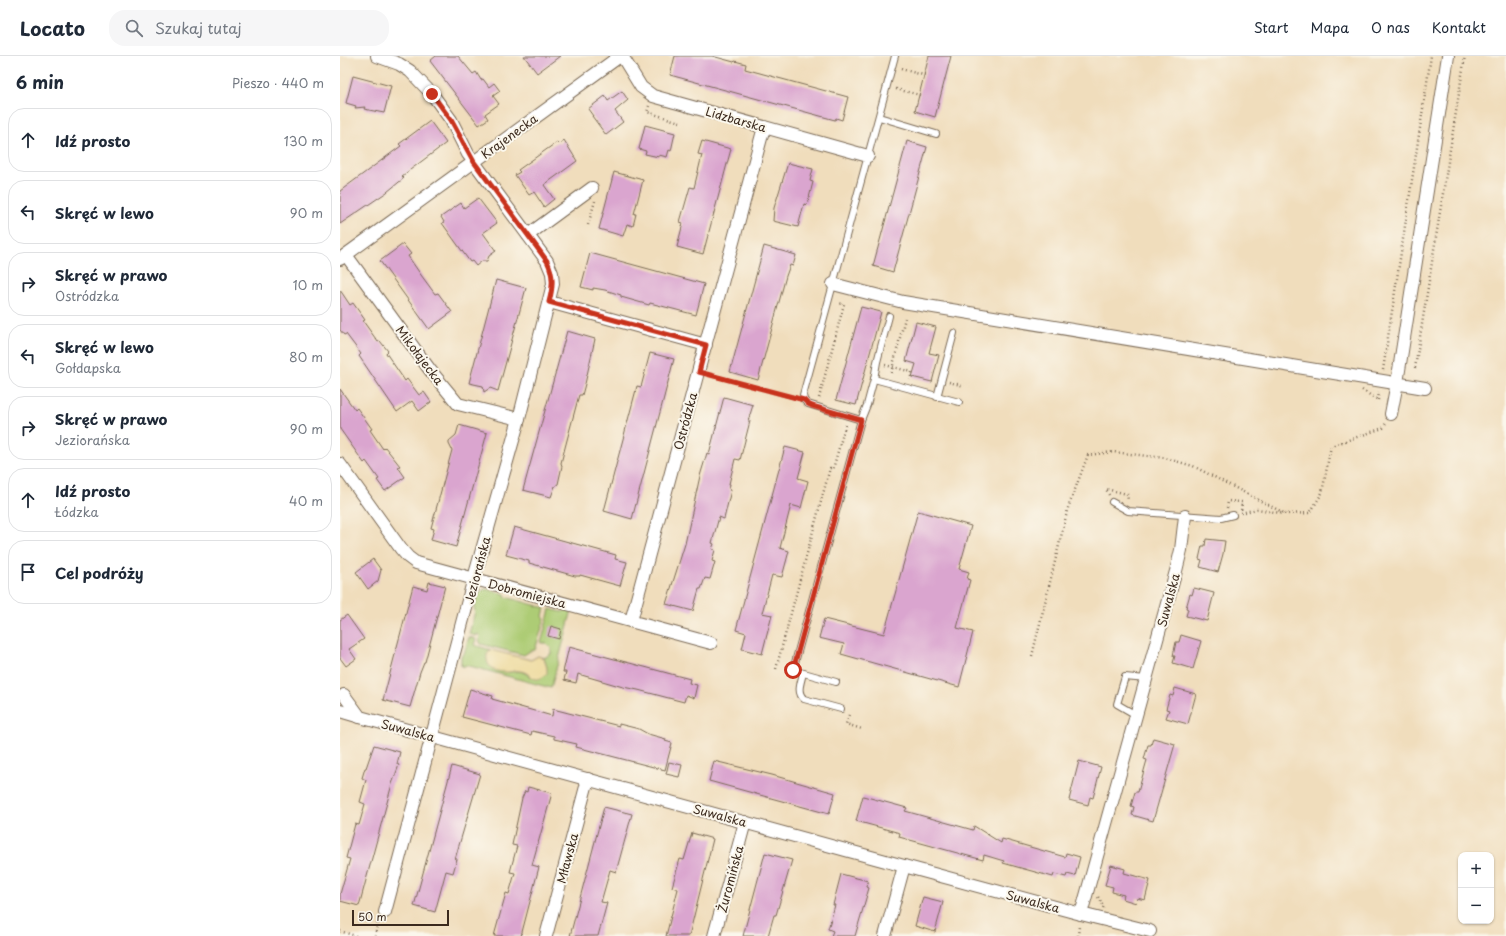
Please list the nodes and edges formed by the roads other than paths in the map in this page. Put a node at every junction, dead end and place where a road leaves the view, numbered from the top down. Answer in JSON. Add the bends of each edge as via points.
{"nodes":[{"id":1,"x":377,"y":56,"type":"edge"},
{"id":2,"x":621,"y":56,"type":"edge"},
{"id":3,"x":896,"y":56,"type":"edge"},
{"id":4,"x":1448,"y":56,"type":"edge"},
{"id":5,"x":879,"y":117,"type":"junction"},
{"id":6,"x":764,"y":127,"type":"junction"},
{"id":7,"x":936,"y":134,"type":"dead end"},
{"id":8,"x":868,"y":156,"type":"junction"},
{"id":9,"x":474,"y":162,"type":"junction"},
{"id":10,"x":592,"y":188,"type":"dead end"},
{"id":11,"x":528,"y":234,"type":"junction"},
{"id":12,"x":343,"y":257,"type":"edge"},
{"id":13,"x":836,"y":284,"type":"junction"},
{"id":14,"x":549,"y":302,"type":"junction"},
{"id":15,"x":889,"y":316,"type":"dead end"},
{"id":16,"x":954,"y":333,"type":"dead end"},
{"id":17,"x":706,"y":345,"type":"junction"},
{"id":18,"x":874,"y":379,"type":"junction"},
{"id":19,"x":1397,"y":383,"type":"junction"},
{"id":20,"x":1425,"y":388,"type":"dead end"},
{"id":21,"x":937,"y":397,"type":"junction"},
{"id":22,"x":959,"y":402,"type":"dead end"},
{"id":23,"x":1391,"y":414,"type":"road end"},
{"id":24,"x":519,"y":419,"type":"junction"},
{"id":25,"x":861,"y":420,"type":"junction"},
{"id":26,"x":340,"y":464,"type":"edge"},
{"id":27,"x":1112,"y":502,"type":"dead end"},
{"id":28,"x":1233,"y":515,"type":"road end"},
{"id":29,"x":1186,"y":516,"type":"junction"},
{"id":30,"x":474,"y":578,"type":"junction"},
{"id":31,"x":631,"y":621,"type":"junction"},
{"id":32,"x":711,"y":643,"type":"dead end"},
{"id":33,"x":803,"y":673,"type":"junction"},
{"id":34,"x":1146,"y":679,"type":"junction"},
{"id":35,"x":836,"y":682,"type":"dead end"},
{"id":36,"x":342,"y":696,"type":"edge"},
{"id":37,"x":841,"y":709,"type":"dead end"},
{"id":38,"x":340,"y":712,"type":"edge"},
{"id":39,"x":1136,"y":715,"type":"junction"},
{"id":40,"x":360,"y":717,"type":"junction"},
{"id":41,"x":432,"y":736,"type":"junction"},
{"id":42,"x":588,"y":779,"type":"junction"},
{"id":43,"x":745,"y":822,"type":"junction"},
{"id":44,"x":904,"y":866,"type":"junction"},
{"id":45,"x":385,"y":912,"type":"dead end"},
{"id":46,"x":1081,"y":914,"type":"junction"},
{"id":47,"x":1150,"y":931,"type":"dead end"},
{"id":48,"x":546,"y":936,"type":"edge"},
{"id":49,"x":714,"y":936,"type":"edge"},
{"id":50,"x":885,"y":936,"type":"edge"}],
"edges":[{"from":1,"to":9,"type":"street","name":"Jeziorańska","via":[[399,64],[421,81],[443,108]]},
{"from":2,"to":6,"type":"street","name":"Lidzbarska","via":[[641,86],[653,96]]},
{"from":2,"to":9,"type":"street","name":"Krajenecka"},
{"from":3,"to":5,"type":"lane"},
{"from":4,"to":19,"type":"street"},
{"from":5,"to":7,"type":"lane"},
{"from":5,"to":8,"type":"lane"},
{"from":6,"to":8,"type":"street","name":"Lidzbarska"},
{"from":6,"to":17,"type":"street","name":"Ostródzka"},
{"from":8,"to":13,"type":"lane"},
{"from":9,"to":11,"type":"street","name":"Jeziorańska"},
{"from":9,"to":12,"type":"street","name":"Krajenecka"},
{"from":10,"to":11,"type":"street"},
{"from":11,"to":14,"type":"street","name":"Jeziorańska","via":[[550,267],[553,284]]},
{"from":12,"to":24,"type":"street","name":"Mikołajecka","via":[[458,404]]},
{"from":13,"to":19,"type":"street","via":[[903,302]]},
{"from":13,"to":25,"type":"lane","via":[[803,395],[804,400],[812,406]]},
{"from":14,"to":17,"type":"street"},
{"from":14,"to":24,"type":"street","name":"Jeziorańska"},
{"from":15,"to":18,"type":"lane"},
{"from":16,"to":21,"type":"lane"},
{"from":17,"to":31,"type":"street","name":"Ostródzka"},
{"from":18,"to":21,"type":"lane"},
{"from":18,"to":25,"type":"lane"},
{"from":19,"to":20,"type":"street"},
{"from":19,"to":23,"type":"street"},
{"from":21,"to":22,"type":"lane"},
{"from":24,"to":30,"type":"street","name":"Jeziorańska"},
{"from":25,"to":33,"type":"lane","via":[[793,670]]},
{"from":26,"to":30,"type":"street","name":"Dobromiejska","via":[[408,557],[416,563]]},
{"from":27,"to":29,"type":"lane","via":[[1128,511]]},
{"from":28,"to":29,"type":"lane","via":[[1221,518]]},
{"from":29,"to":34,"type":"street","name":"Suwalska","via":[[1176,571]]},
{"from":30,"to":31,"type":"street","name":"Dobromiejska"},
{"from":30,"to":41,"type":"street","name":"Jeziorańska"},
{"from":31,"to":32,"type":"street","name":"Dobromiejska"},
{"from":33,"to":35,"type":"lane"},
{"from":33,"to":37,"type":"lane","via":[[799,689],[804,699]]},
{"from":34,"to":39,"type":"street","name":"Suwalska"},
{"from":34,"to":39,"type":"lane","via":[[1125,677],[1117,704]]},
{"from":36,"to":40,"type":"street"},
{"from":38,"to":40,"type":"street","name":"Suwalska"},
{"from":39,"to":46,"type":"street","name":"Suwalska"},
{"from":40,"to":41,"type":"street","name":"Suwalska"},
{"from":41,"to":42,"type":"street","name":"Suwalska"},
{"from":41,"to":45,"type":"street","name":"Jeziorańska"},
{"from":42,"to":43,"type":"street","name":"Suwalska"},
{"from":42,"to":48,"type":"street","name":"Mławska"},
{"from":43,"to":44,"type":"street","name":"Suwalska"},
{"from":43,"to":49,"type":"street","name":"Żuromińska"},
{"from":44,"to":46,"type":"street","name":"Suwalska"},
{"from":44,"to":50,"type":"street"},
{"from":46,"to":47,"type":"street","name":"Suwalska"}]}
